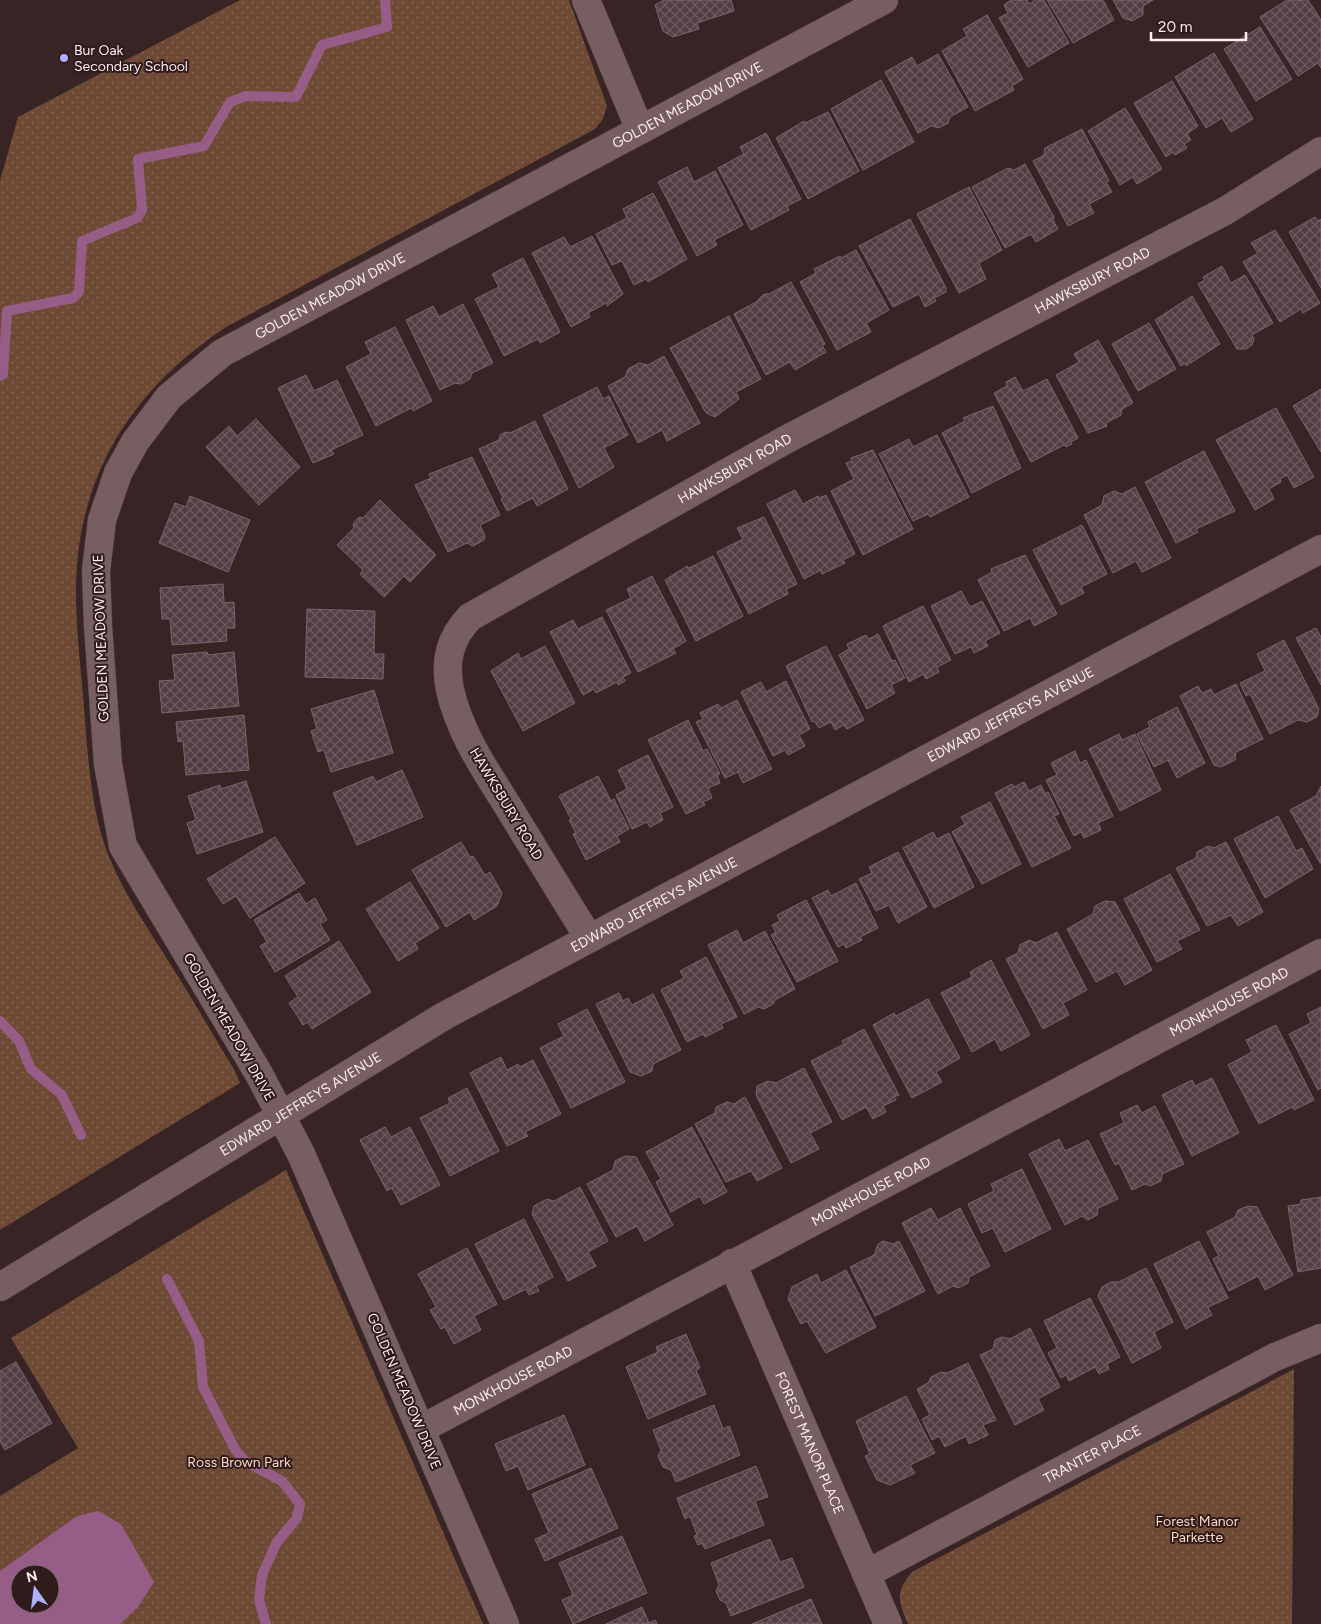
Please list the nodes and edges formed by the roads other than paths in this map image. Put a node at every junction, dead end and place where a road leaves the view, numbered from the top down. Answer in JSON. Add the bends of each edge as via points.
{"nodes":[{"id":1,"x":586,"y":0,"type":"edge"},
{"id":2,"x":884,"y":0,"type":"edge"},
{"id":3,"x":640,"y":130,"type":"junction"},
{"id":4,"x":1321,"y":151,"type":"edge"},
{"id":5,"x":1321,"y":549,"type":"edge"},
{"id":6,"x":589,"y":938,"type":"junction"},
{"id":7,"x":1321,"y":953,"type":"edge"},
{"id":8,"x":281,"y":1115,"type":"junction"},
{"id":9,"x":732,"y":1263,"type":"junction"},
{"id":10,"x":0,"y":1286,"type":"edge"},
{"id":11,"x":1321,"y":1338,"type":"edge"},
{"id":12,"x":421,"y":1429,"type":"junction"},
{"id":13,"x":866,"y":1574,"type":"junction"},
{"id":14,"x":505,"y":1624,"type":"edge"},
{"id":15,"x":888,"y":1624,"type":"edge"}],
"edges":[{"from":1,"to":3,"type":"street"},
{"from":2,"to":3,"type":"street","name":"GOLDEN MEADOW DRIVE"},
{"from":3,"to":8,"type":"street","name":"GOLDEN MEADOW DRIVE","via":[[222,353],[169,397],[135,442],[118,473],[102,520],[96,571],[108,764],[123,846]]},
{"from":4,"to":6,"type":"street","name":"HAWKSBURY ROAD","via":[[1225,211],[787,439],[470,617],[456,632],[448,672],[450,690],[468,741]]},
{"from":5,"to":6,"type":"street","name":"EDWARD JEFFREYS AVENUE"},
{"from":6,"to":8,"type":"street","name":"EDWARD JEFFREYS AVENUE","via":[[444,1016]]},
{"from":7,"to":9,"type":"street","name":"MONKHOUSE ROAD"},
{"from":8,"to":10,"type":"street","name":"EDWARD JEFFREYS AVENUE"},
{"from":8,"to":12,"type":"street","name":"GOLDEN MEADOW DRIVE","via":[[304,1160]]},
{"from":9,"to":12,"type":"street","name":"MONKHOUSE ROAD"},
{"from":9,"to":13,"type":"street","name":"FOREST MANOR PLACE"},
{"from":11,"to":13,"type":"street","name":"TRANTER PLACE","via":[[1275,1357]]},
{"from":12,"to":14,"type":"street","name":"GOLDEN MEADOW DRIVE"},
{"from":13,"to":15,"type":"street","name":"FOREST MANOR PLACE"}]}
